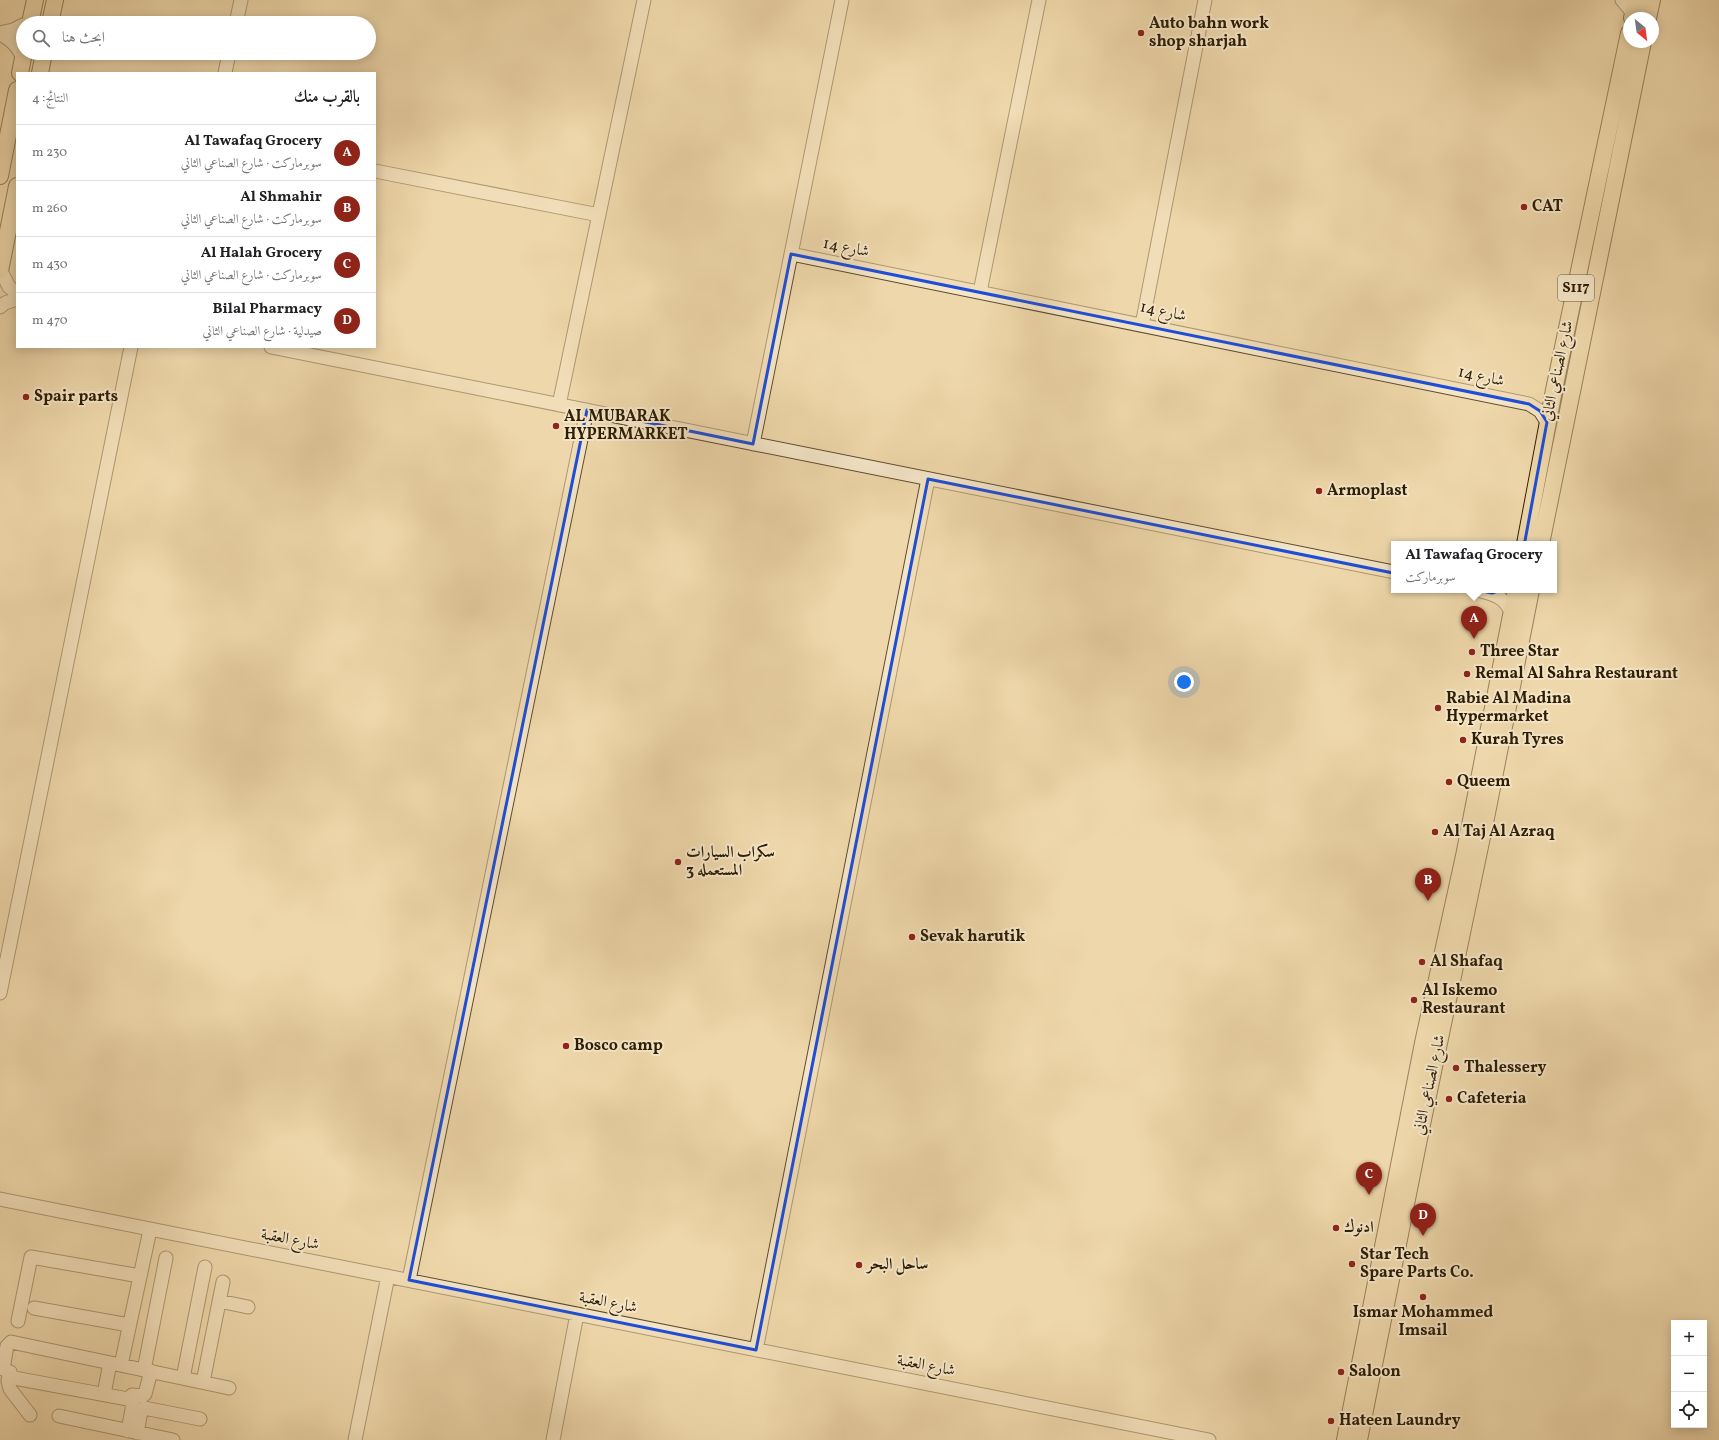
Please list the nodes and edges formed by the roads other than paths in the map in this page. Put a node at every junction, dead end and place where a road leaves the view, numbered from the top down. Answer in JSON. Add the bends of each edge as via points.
{"nodes":[{"id":1,"x":35,"y":0,"type":"edge"},
{"id":2,"x":54,"y":0,"type":"edge"},
{"id":3,"x":241,"y":0,"type":"edge"},
{"id":4,"x":644,"y":0,"type":"edge"},
{"id":5,"x":842,"y":0,"type":"edge"},
{"id":6,"x":1039,"y":0,"type":"edge"},
{"id":7,"x":1205,"y":0,"type":"edge"},
{"id":8,"x":1622,"y":0,"type":"edge"},
{"id":9,"x":1652,"y":0,"type":"edge"},
{"id":10,"x":1637,"y":12,"type":"edge"},
{"id":11,"x":30,"y":16,"type":"edge"},
{"id":12,"x":51,"y":16,"type":"edge"},
{"id":13,"x":238,"y":16,"type":"edge"},
{"id":14,"x":16,"y":28,"type":"edge"},
{"id":15,"x":0,"y":33,"type":"edge"},
{"id":16,"x":16,"y":46,"type":"edge"},
{"id":17,"x":1626,"y":48,"type":"edge"},
{"id":18,"x":1642,"y":48,"type":"edge"},
{"id":19,"x":43,"y":60,"type":"edge"},
{"id":20,"x":228,"y":60,"type":"edge"},
{"id":21,"x":40,"y":72,"type":"edge"},
{"id":22,"x":225,"y":72,"type":"edge"},
{"id":23,"x":16,"y":95,"type":"edge"},
{"id":24,"x":376,"y":171,"type":"edge"},
{"id":25,"x":0,"y":176,"type":"edge"},
{"id":26,"x":16,"y":191,"type":"edge"},
{"id":27,"x":599,"y":215,"type":"junction"},
{"id":28,"x":791,"y":254,"type":"junction"},
{"id":29,"x":0,"y":270,"type":"edge"},
{"id":30,"x":16,"y":292,"type":"edge"},
{"id":31,"x":980,"y":292,"type":"junction"},
{"id":32,"x":16,"y":299,"type":"edge"},
{"id":33,"x":0,"y":307,"type":"edge"},
{"id":34,"x":1142,"y":325,"type":"junction"},
{"id":35,"x":131,"y":348,"type":"edge"},
{"id":36,"x":276,"y":348,"type":"edge"},
{"id":37,"x":1554,"y":390,"type":"junction"},
{"id":38,"x":1529,"y":404,"type":"junction"},
{"id":39,"x":559,"y":405,"type":"junction"},
{"id":40,"x":587,"y":410,"type":"junction"},
{"id":41,"x":1547,"y":422,"type":"junction"},
{"id":42,"x":753,"y":444,"type":"junction"},
{"id":43,"x":928,"y":478,"type":"junction"},
{"id":44,"x":1526,"y":541,"type":"edge"},
{"id":45,"x":1542,"y":541,"type":"edge"},
{"id":46,"x":1391,"y":571,"type":"edge"},
{"id":47,"x":1488,"y":593,"type":"edge"},
{"id":48,"x":1496,"y":593,"type":"edge"},
{"id":49,"x":1516,"y":593,"type":"edge"},
{"id":50,"x":1530,"y":593,"type":"edge"},
{"id":51,"x":1492,"y":594,"type":"junction"},
{"id":52,"x":1512,"y":614,"type":"junction"},
{"id":53,"x":0,"y":992,"type":"edge"},
{"id":54,"x":0,"y":1199,"type":"edge"},
{"id":55,"x":150,"y":1230,"type":"junction"},
{"id":56,"x":166,"y":1258,"type":"dead end"},
{"id":57,"x":205,"y":1267,"type":"dead end"},
{"id":58,"x":140,"y":1276,"type":"junction"},
{"id":59,"x":388,"y":1276,"type":"junction"},
{"id":60,"x":409,"y":1280,"type":"junction"},
{"id":61,"x":223,"y":1282,"type":"dead end"},
{"id":62,"x":219,"y":1301,"type":"junction"},
{"id":63,"x":134,"y":1303,"type":"junction"},
{"id":64,"x":156,"y":1307,"type":"junction"},
{"id":65,"x":248,"y":1307,"type":"dead end"},
{"id":66,"x":34,"y":1308,"type":"dead end"},
{"id":67,"x":577,"y":1314,"type":"junction"},
{"id":68,"x":196,"y":1315,"type":"junction"},
{"id":69,"x":216,"y":1319,"type":"junction"},
{"id":70,"x":18,"y":1321,"type":"dead end"},
{"id":71,"x":129,"y":1325,"type":"junction"},
{"id":72,"x":756,"y":1350,"type":"junction"},
{"id":73,"x":115,"y":1364,"type":"junction"},
{"id":74,"x":147,"y":1370,"type":"junction"},
{"id":75,"x":9,"y":1377,"type":"junction"},
{"id":76,"x":183,"y":1378,"type":"junction"},
{"id":77,"x":203,"y":1382,"type":"junction"},
{"id":78,"x":229,"y":1388,"type":"dead end"},
{"id":79,"x":104,"y":1394,"type":"junction"},
{"id":80,"x":128,"y":1398,"type":"junction"},
{"id":81,"x":30,"y":1415,"type":"dead end"},
{"id":82,"x":59,"y":1416,"type":"dead end"},
{"id":83,"x":200,"y":1419,"type":"dead end"},
{"id":84,"x":132,"y":1432,"type":"junction"},
{"id":85,"x":173,"y":1440,"type":"edge"},
{"id":86,"x":355,"y":1440,"type":"edge"},
{"id":87,"x":553,"y":1440,"type":"edge"},
{"id":88,"x":1209,"y":1440,"type":"edge"},
{"id":89,"x":1345,"y":1440,"type":"edge"},
{"id":90,"x":1359,"y":1440,"type":"edge"}],
"edges":[{"from":1,"to":11,"type":"main road"},
{"from":2,"to":12,"type":"main road"},
{"from":3,"to":13,"type":"street"},
{"from":4,"to":27,"type":"street"},
{"from":5,"to":28,"type":"street"},
{"from":6,"to":31,"type":"street"},
{"from":7,"to":34,"type":"street"},
{"from":8,"to":10,"type":"street"},
{"from":9,"to":10,"type":"main road"},
{"from":14,"to":15,"type":"street"},
{"from":15,"to":16,"type":"street"},
{"from":17,"to":37,"type":"main road","name":"شارع الصناعي الثاني","number":"S117"},
{"from":18,"to":45,"type":"main road","name":"شارع الصناعي الثاني","number":"S117"},
{"from":19,"to":21,"type":"main road"},
{"from":20,"to":22,"type":"street"},
{"from":23,"to":25,"type":"main road"},
{"from":24,"to":27,"type":"street"},
{"from":26,"to":29,"type":"main road"},
{"from":27,"to":39,"type":"street"},
{"from":28,"to":31,"type":"street","name":"شارع 14"},
{"from":28,"to":42,"type":"street"},
{"from":29,"to":30,"type":"street","via":[[9,287]]},
{"from":31,"to":34,"type":"street","name":"شارع 14"},
{"from":32,"to":33,"type":"street"},
{"from":34,"to":38,"type":"street","name":"شارع 14"},
{"from":35,"to":53,"type":"street"},
{"from":36,"to":39,"type":"street"},
{"from":37,"to":38,"type":"street","via":[[1543,400]]},
{"from":37,"to":41,"type":"main road","name":"شارع الصناعي الثاني","number":"S117"},
{"from":38,"to":41,"type":"street","name":"شارع 14","via":[[1540,411]]},
{"from":39,"to":40,"type":"street"},
{"from":40,"to":42,"type":"street"},
{"from":40,"to":60,"type":"street"},
{"from":41,"to":44,"type":"main road","name":"شارع الصناعي الثاني","number":"S117"},
{"from":42,"to":43,"type":"street"},
{"from":43,"to":46,"type":"street"},
{"from":43,"to":72,"type":"street"},
{"from":47,"to":51,"type":"street"},
{"from":48,"to":51,"type":"street"},
{"from":49,"to":52,"type":"main road","name":"شارع الصناعي الثاني"},
{"from":50,"to":90,"type":"main road","name":"شارع الصناعي الثاني"},
{"from":51,"to":52,"type":"street","via":[[1505,600]]},
{"from":52,"to":89,"type":"main road","name":"شارع الصناعي الثاني","via":[[1464,856],[1426,1029]]},
{"from":54,"to":55,"type":"street","name":"شارع العقبة"},
{"from":55,"to":58,"type":"street"},
{"from":55,"to":59,"type":"street","name":"شارع العقبة"},
{"from":56,"to":64,"type":"street"},
{"from":57,"to":68,"type":"street"},
{"from":58,"to":63,"type":"street"},
{"from":58,"to":70,"type":"street","via":[[31,1257]]},
{"from":59,"to":60,"type":"street","name":"شارع العقبة"},
{"from":59,"to":86,"type":"street"},
{"from":60,"to":67,"type":"street","name":"شارع العقبة"},
{"from":61,"to":62,"type":"street"},
{"from":62,"to":65,"type":"street"},
{"from":62,"to":69,"type":"street"},
{"from":63,"to":64,"type":"street"},
{"from":63,"to":71,"type":"street"},
{"from":64,"to":74,"type":"street"},
{"from":66,"to":71,"type":"street"},
{"from":67,"to":72,"type":"street","name":"شارع العقبة"},
{"from":67,"to":87,"type":"street"},
{"from":68,"to":69,"type":"street"},
{"from":68,"to":76,"type":"street"},
{"from":69,"to":77,"type":"street"},
{"from":71,"to":73,"type":"street"},
{"from":72,"to":88,"type":"street","name":"شارع العقبة"},
{"from":73,"to":74,"type":"street"},
{"from":73,"to":75,"type":"street","via":[[11,1342],[7,1346],[3,1368],[10,1372]]},
{"from":73,"to":79,"type":"street"},
{"from":74,"to":76,"type":"street"},
{"from":74,"to":80,"type":"street","via":[[145,1394],[132,1395]]},
{"from":75,"to":79,"type":"street"},
{"from":75,"to":81,"type":"street","via":[[10,1389]]},
{"from":76,"to":77,"type":"street"},
{"from":77,"to":78,"type":"street"},
{"from":79,"to":80,"type":"street"},
{"from":80,"to":84,"type":"street","via":[[133,1404]]},
{"from":82,"to":84,"type":"street"},
{"from":83,"to":84,"type":"street","via":[[144,1408]]},
{"from":84,"to":85,"type":"street"}]}
